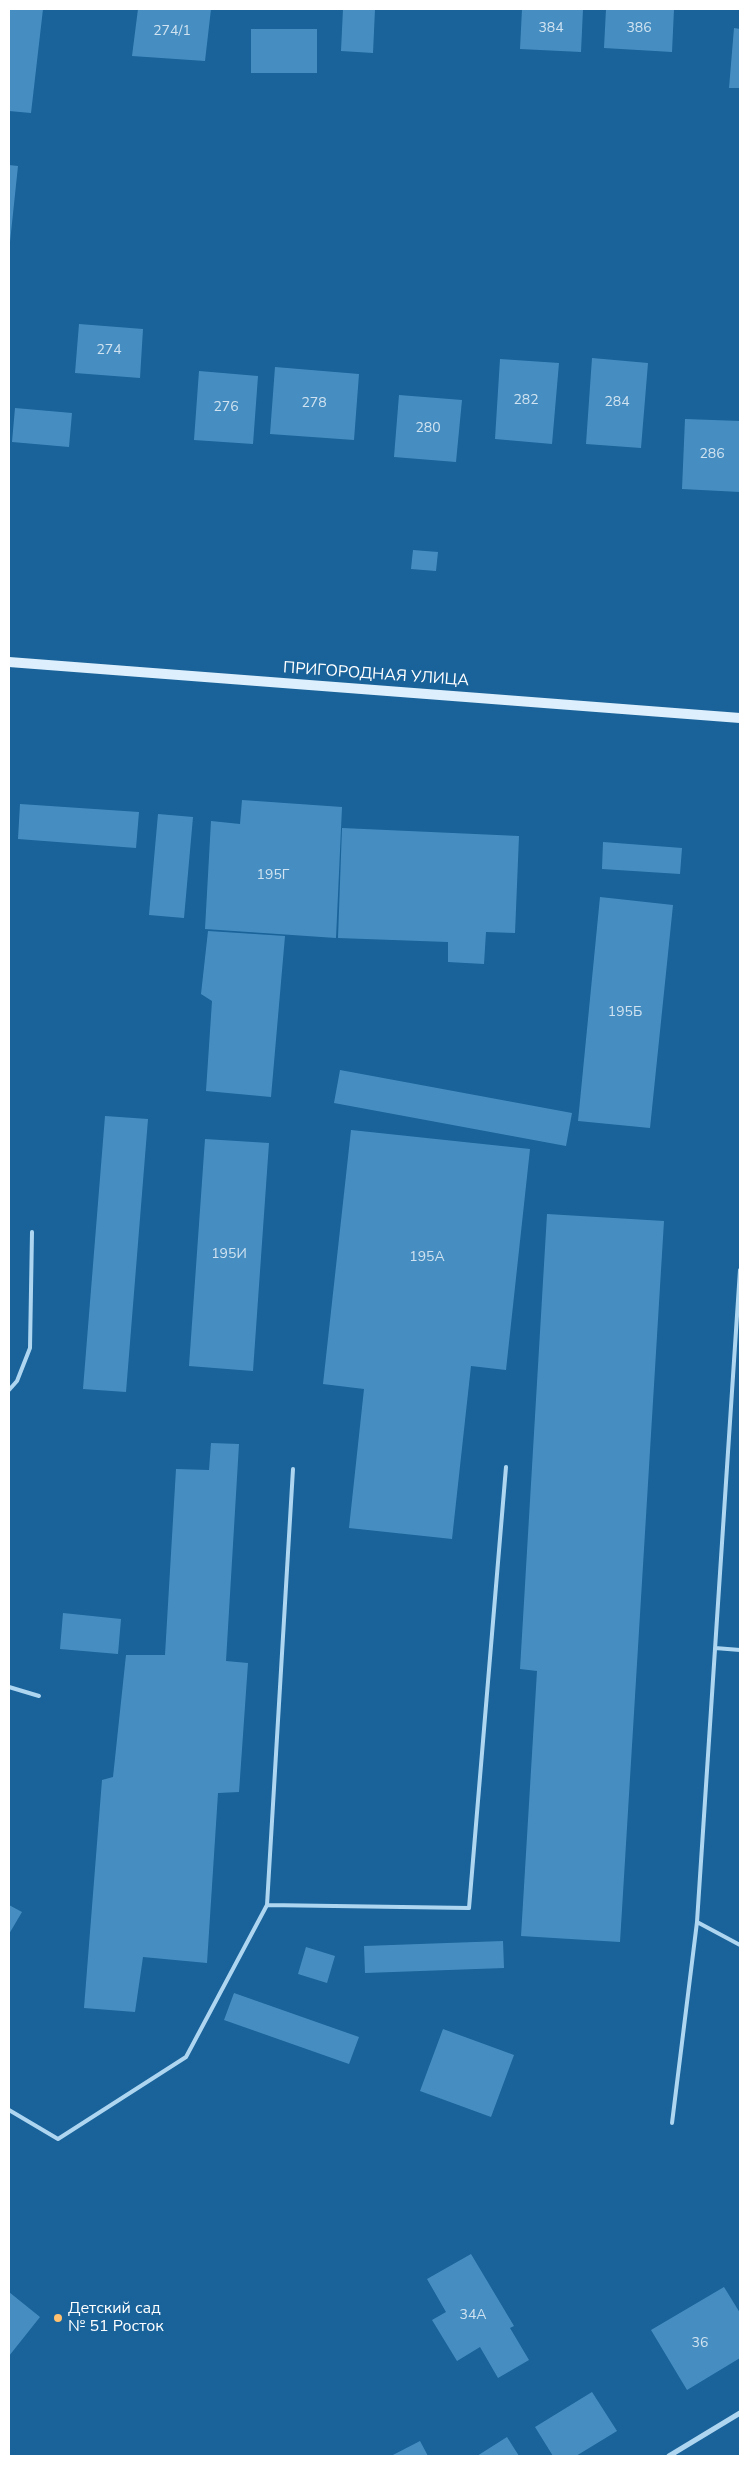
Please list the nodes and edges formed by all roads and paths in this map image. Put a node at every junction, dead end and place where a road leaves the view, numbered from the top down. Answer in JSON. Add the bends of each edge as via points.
{"nodes":[{"id":1,"x":9,"y":662,"type":"edge"},
{"id":2,"x":740,"y":718,"type":"edge"},
{"id":3,"x":32,"y":1232,"type":"dead end"},
{"id":4,"x":740,"y":1270,"type":"edge"},
{"id":5,"x":735,"y":1354,"type":"junction"},
{"id":6,"x":740,"y":1354,"type":"edge"},
{"id":7,"x":9,"y":1390,"type":"edge"},
{"id":8,"x":506,"y":1468,"type":"dead end"},
{"id":9,"x":293,"y":1469,"type":"dead end"},
{"id":10,"x":715,"y":1648,"type":"junction"},
{"id":11,"x":740,"y":1650,"type":"edge"},
{"id":12,"x":9,"y":1687,"type":"edge"},
{"id":13,"x":39,"y":1696,"type":"dead end"},
{"id":14,"x":267,"y":1905,"type":"junction"},
{"id":15,"x":696,"y":1922,"type":"junction"},
{"id":16,"x":740,"y":1945,"type":"edge"},
{"id":17,"x":9,"y":2110,"type":"edge"},
{"id":18,"x":672,"y":2122,"type":"dead end"},
{"id":19,"x":740,"y":2412,"type":"edge"},
{"id":20,"x":669,"y":2456,"type":"edge"}],
"edges":[{"from":1,"to":2,"type":"street","name":"ПРИГОРОДНАЯ УЛИЦА"},
{"from":3,"to":7,"type":"lane","via":[[30,1348]]},
{"from":4,"to":5,"type":"lane"},
{"from":5,"to":6,"type":"lane"},
{"from":5,"to":10,"type":"lane"},
{"from":8,"to":14,"type":"lane","via":[[469,1908]]},
{"from":9,"to":14,"type":"lane"},
{"from":10,"to":11,"type":"lane"},
{"from":10,"to":15,"type":"lane"},
{"from":12,"to":13,"type":"lane"},
{"from":14,"to":17,"type":"lane","via":[[186,2057],[58,2139]]},
{"from":15,"to":16,"type":"lane"},
{"from":15,"to":18,"type":"lane"},
{"from":19,"to":20,"type":"street"}]}
